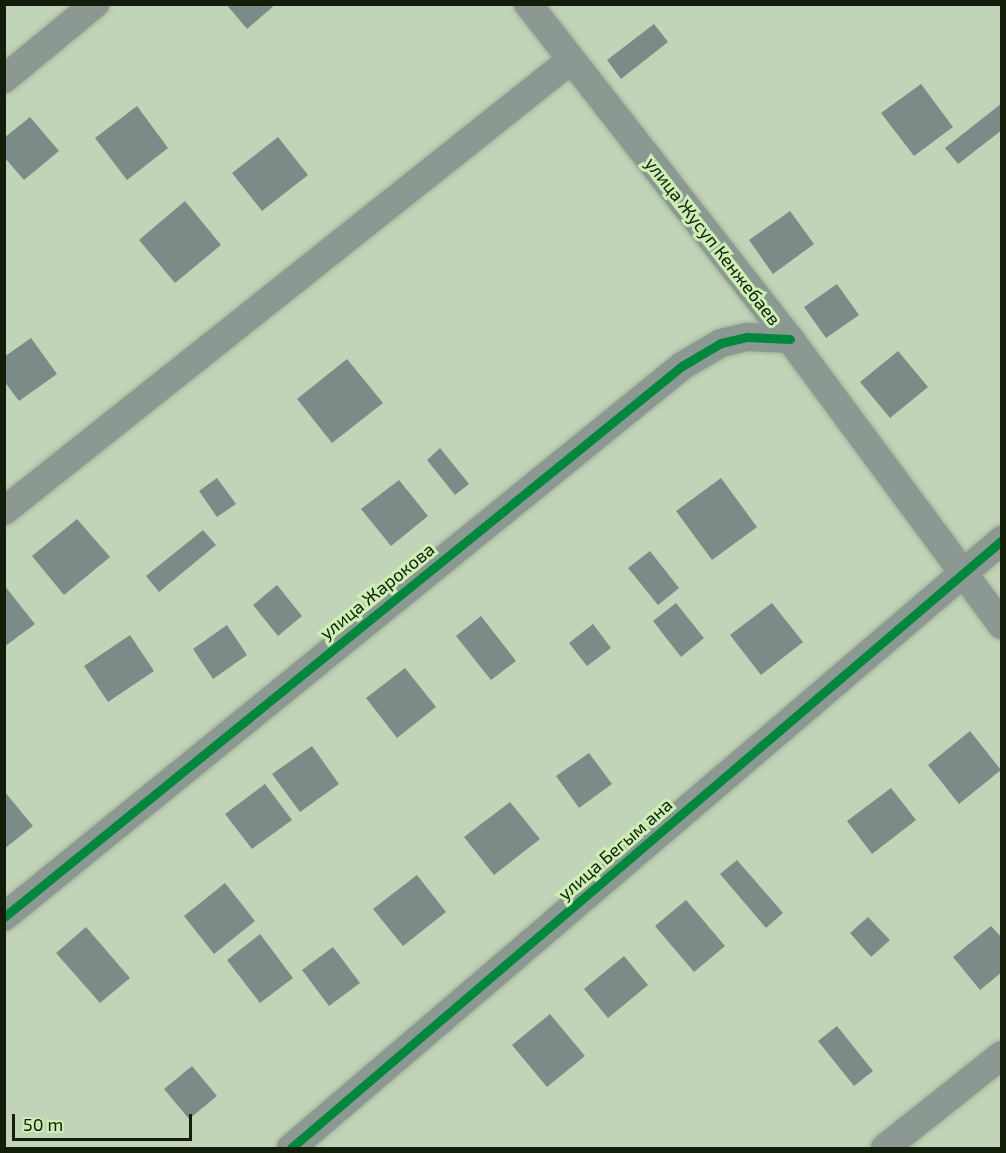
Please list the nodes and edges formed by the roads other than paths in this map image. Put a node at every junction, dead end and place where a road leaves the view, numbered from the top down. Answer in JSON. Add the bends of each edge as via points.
{"nodes":[{"id":1,"x":95,"y":4,"type":"edge"},
{"id":2,"x":528,"y":4,"type":"edge"},
{"id":3,"x":571,"y":60,"type":"junction"},
{"id":4,"x":4,"y":79,"type":"edge"},
{"id":5,"x":790,"y":339,"type":"junction"},
{"id":6,"x":4,"y":511,"type":"edge"},
{"id":7,"x":1002,"y":540,"type":"edge"},
{"id":8,"x":961,"y":575,"type":"junction"},
{"id":9,"x":1002,"y":625,"type":"edge"},
{"id":10,"x":4,"y":917,"type":"edge"},
{"id":11,"x":1002,"y":1054,"type":"edge"},
{"id":12,"x":291,"y":1149,"type":"edge"},
{"id":13,"x":885,"y":1149,"type":"edge"}],
"edges":[{"from":1,"to":4,"type":"street"},
{"from":2,"to":3,"type":"street","name":"улица Жусуп Кенжебаев"},
{"from":3,"to":5,"type":"street","name":"улица Жусуп Кенжебаев"},
{"from":3,"to":6,"type":"street"},
{"from":5,"to":8,"type":"street","name":"улица Жусуп Кенжебаев"},
{"from":5,"to":10,"type":"street","name":"улица Жарокова","via":[[747,337],[721,343],[682,366]]},
{"from":7,"to":8,"type":"street","name":"улица Бегым ана"},
{"from":8,"to":9,"type":"street","name":"улица Жусуп Кенжебаев"},
{"from":8,"to":12,"type":"street","name":"улица Бегым ана"},
{"from":11,"to":13,"type":"street"}]}
